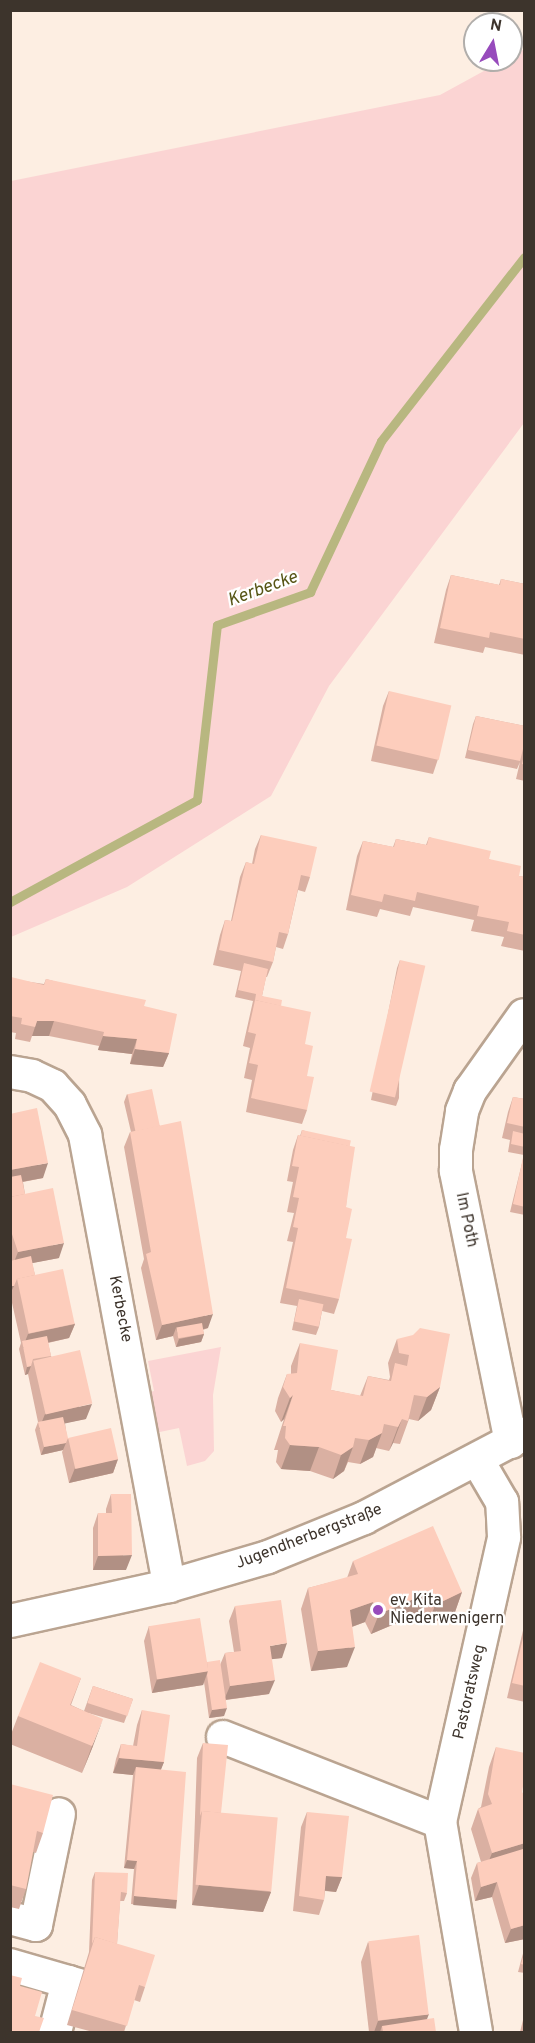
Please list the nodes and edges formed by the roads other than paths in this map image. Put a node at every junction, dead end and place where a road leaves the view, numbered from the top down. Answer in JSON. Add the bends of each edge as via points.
{"nodes":[{"id":1,"x":525,"y":1015,"type":"edge"},
{"id":2,"x":10,"y":1072,"type":"edge"},
{"id":3,"x":518,"y":1438,"type":"edge"},
{"id":4,"x":478,"y":1461,"type":"junction"},
{"id":5,"x":169,"y":1586,"type":"junction"},
{"id":6,"x":10,"y":1621,"type":"edge"},
{"id":7,"x":223,"y":1737,"type":"dead end"},
{"id":8,"x":59,"y":1814,"type":"dead end"},
{"id":9,"x":441,"y":1822,"type":"junction"},
{"id":10,"x":10,"y":1918,"type":"edge"},
{"id":11,"x":10,"y":1965,"type":"edge"},
{"id":12,"x":55,"y":2032,"type":"edge"},
{"id":13,"x":476,"y":2032,"type":"edge"}],
"edges":[{"from":1,"to":3,"type":"street","name":"Im Poth","via":[[470,1091],[462,1111],[456,1150],[456,1171]]},
{"from":2,"to":5,"type":"street","name":"Kerbecke","via":[[33,1076],[53,1086],[70,1105],[85,1135]]},
{"from":3,"to":4,"type":"street","name":"Jugendherbergstraße"},
{"from":4,"to":5,"type":"street","name":"Jugendherbergstraße","via":[[342,1527],[268,1557]]},
{"from":4,"to":9,"type":"street","name":"Pastoratsweg","via":[[502,1503],[504,1537]]},
{"from":5,"to":6,"type":"street","name":"Jugendherbergstraße"},
{"from":7,"to":9,"type":"street"},
{"from":8,"to":10,"type":"street","via":[[36,1925]]},
{"from":9,"to":13,"type":"street","name":"Pastoratsweg"},
{"from":11,"to":12,"type":"street","via":[[74,1984]]}]}
